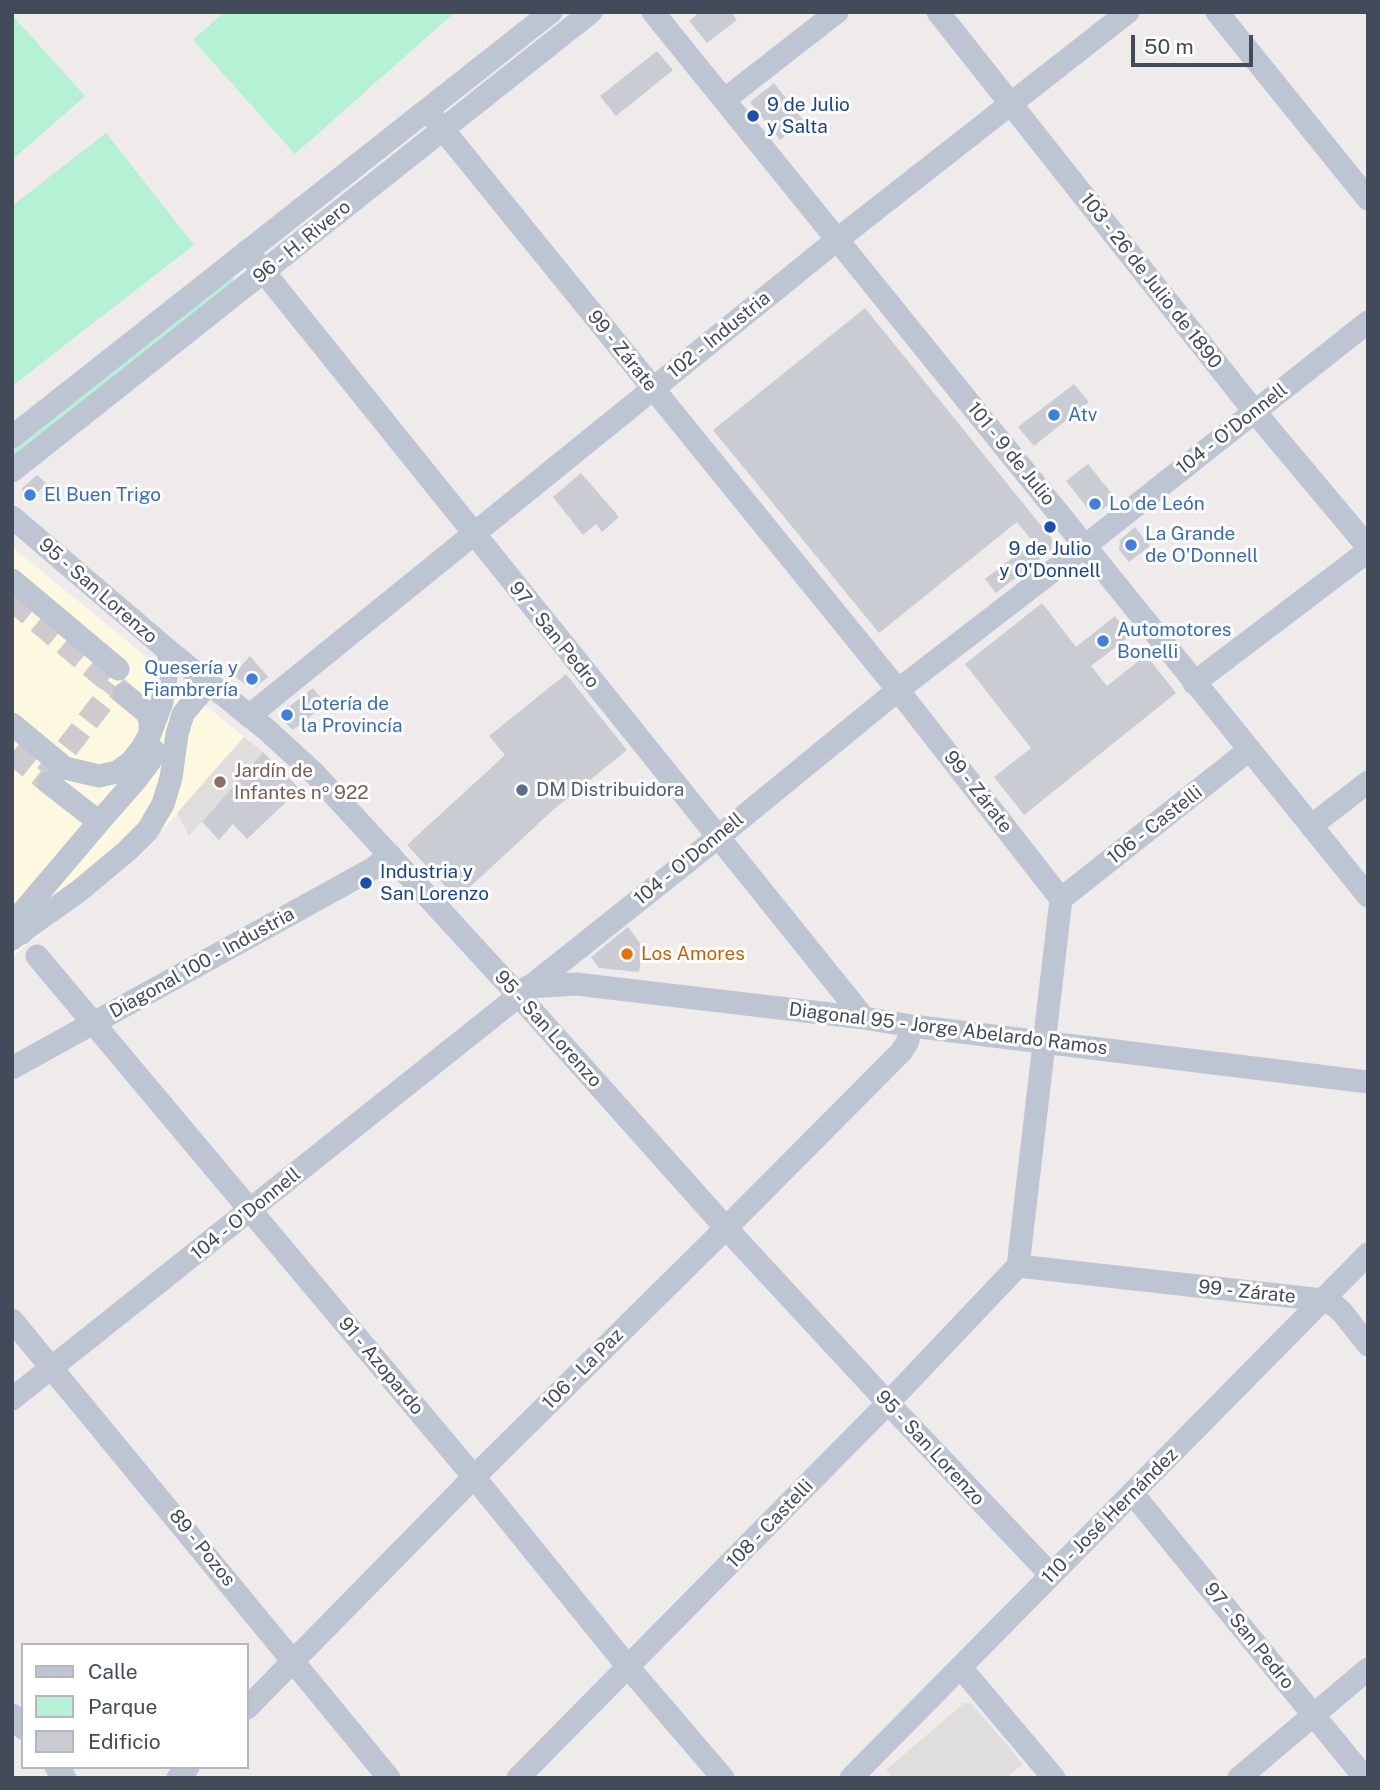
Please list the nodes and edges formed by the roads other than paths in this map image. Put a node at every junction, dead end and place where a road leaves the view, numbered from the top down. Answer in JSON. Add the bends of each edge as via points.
{"nodes":[{"id":1,"x":551,"y":12,"type":"edge"},
{"id":2,"x":591,"y":12,"type":"edge"},
{"id":3,"x":653,"y":12,"type":"edge"},
{"id":4,"x":837,"y":12,"type":"edge"},
{"id":5,"x":938,"y":12,"type":"edge"},
{"id":6,"x":1128,"y":12,"type":"edge"},
{"id":7,"x":1217,"y":12,"type":"edge"},
{"id":8,"x":724,"y":100,"type":"junction"},
{"id":9,"x":1011,"y":103,"type":"junction"},
{"id":10,"x":428,"y":111,"type":"junction"},
{"id":11,"x":443,"y":129,"type":"junction"},
{"id":12,"x":1368,"y":199,"type":"edge"},
{"id":13,"x":838,"y":239,"type":"junction"},
{"id":14,"x":247,"y":251,"type":"junction"},
{"id":15,"x":264,"y":272,"type":"junction"},
{"id":16,"x":1368,"y":322,"type":"edge"},
{"id":17,"x":652,"y":390,"type":"junction"},
{"id":18,"x":1254,"y":411,"type":"junction"},
{"id":19,"x":12,"y":437,"type":"edge"},
{"id":20,"x":12,"y":471,"type":"edge"},
{"id":21,"x":12,"y":517,"type":"edge"},
{"id":22,"x":473,"y":534,"type":"junction"},
{"id":23,"x":1085,"y":546,"type":"junction"},
{"id":24,"x":1368,"y":549,"type":"edge"},
{"id":25,"x":12,"y":580,"type":"edge"},
{"id":26,"x":170,"y":652,"type":"junction"},
{"id":27,"x":118,"y":668,"type":"tunnel mouth"},
{"id":28,"x":1194,"y":683,"type":"junction"},
{"id":29,"x":208,"y":684,"type":"junction"},
{"id":30,"x":898,"y":690,"type":"junction"},
{"id":31,"x":124,"y":694,"type":"tunnel mouth"},
{"id":32,"x":162,"y":702,"type":"junction"},
{"id":33,"x":249,"y":716,"type":"junction"},
{"id":34,"x":12,"y":724,"type":"edge"},
{"id":35,"x":150,"y":734,"type":"junction"},
{"id":36,"x":1249,"y":751,"type":"junction"},
{"id":37,"x":57,"y":776,"type":"junction"},
{"id":38,"x":1368,"y":782,"type":"edge"},
{"id":39,"x":99,"y":822,"type":"junction"},
{"id":40,"x":1311,"y":826,"type":"junction"},
{"id":41,"x":717,"y":838,"type":"junction"},
{"id":42,"x":390,"y":855,"type":"junction"},
{"id":43,"x":1368,"y":896,"type":"edge"},
{"id":44,"x":1061,"y":899,"type":"junction"},
{"id":45,"x":17,"y":936,"type":"edge"},
{"id":46,"x":37,"y":956,"type":"dead end"},
{"id":47,"x":523,"y":991,"type":"junction"},
{"id":48,"x":864,"y":1017,"type":"junction"},
{"id":49,"x":94,"y":1022,"type":"junction"},
{"id":50,"x":912,"y":1026,"type":"junction"},
{"id":51,"x":1046,"y":1042,"type":"junction"},
{"id":52,"x":12,"y":1068,"type":"edge"},
{"id":53,"x":1368,"y":1082,"type":"edge"},
{"id":54,"x":250,"y":1211,"type":"junction"},
{"id":55,"x":726,"y":1228,"type":"junction"},
{"id":56,"x":1368,"y":1254,"type":"edge"},
{"id":57,"x":1018,"y":1266,"type":"junction"},
{"id":58,"x":1322,"y":1300,"type":"junction"},
{"id":59,"x":12,"y":1320,"type":"edge"},
{"id":60,"x":1368,"y":1345,"type":"edge"},
{"id":61,"x":52,"y":1367,"type":"junction"},
{"id":62,"x":12,"y":1399,"type":"edge"},
{"id":63,"x":888,"y":1403,"type":"junction"},
{"id":64,"x":474,"y":1477,"type":"junction"},
{"id":65,"x":1133,"y":1494,"type":"junction"},
{"id":66,"x":1051,"y":1575,"type":"junction"},
{"id":67,"x":293,"y":1660,"type":"junction"},
{"id":68,"x":629,"y":1668,"type":"junction"},
{"id":69,"x":961,"y":1668,"type":"junction"},
{"id":70,"x":1368,"y":1669,"type":"edge"},
{"id":71,"x":248,"y":1706,"type":"edge"},
{"id":72,"x":1312,"y":1715,"type":"junction"},
{"id":73,"x":389,"y":1778,"type":"edge"},
{"id":74,"x":518,"y":1778,"type":"edge"},
{"id":75,"x":723,"y":1778,"type":"edge"},
{"id":76,"x":851,"y":1778,"type":"edge"},
{"id":77,"x":1054,"y":1778,"type":"edge"},
{"id":78,"x":1239,"y":1778,"type":"edge"},
{"id":79,"x":1365,"y":1778,"type":"edge"}],
"edges":[{"from":1,"to":10,"type":"street","name":"96 - H. Rivero"},
{"from":2,"to":11,"type":"street","name":"96 - H. Rivero"},
{"from":3,"to":8,"type":"street","name":"101 - 9 de Julio"},
{"from":4,"to":8,"type":"street"},
{"from":5,"to":9,"type":"street","name":"103 - 26 de Julio de 1890"},
{"from":6,"to":9,"type":"street","name":"102 - Industria"},
{"from":7,"to":12,"type":"street"},
{"from":8,"to":13,"type":"street","name":"101 - 9 de Julio"},
{"from":9,"to":13,"type":"street","name":"102 - Industria"},
{"from":9,"to":18,"type":"street","name":"103 - 26 de Julio de 1890"},
{"from":10,"to":11,"type":"street","name":"99 - Zárate"},
{"from":10,"to":14,"type":"street","name":"96 - H. Rivero"},
{"from":11,"to":15,"type":"street","name":"96 - H. Rivero"},
{"from":11,"to":17,"type":"street","name":"99 - Zárate"},
{"from":13,"to":17,"type":"street","name":"102 - Industria"},
{"from":13,"to":23,"type":"street","name":"101 - 9 de Julio"},
{"from":14,"to":15,"type":"street","name":"97 - San Pedro"},
{"from":14,"to":19,"type":"street","name":"96 - H. Rivero"},
{"from":15,"to":20,"type":"street","name":"96 - H. Rivero"},
{"from":15,"to":22,"type":"street","name":"97 - San Pedro"},
{"from":16,"to":18,"type":"street","name":"104 - O'Donnell"},
{"from":17,"to":22,"type":"street","name":"102 - Industria"},
{"from":17,"to":30,"type":"street","name":"99 - Zárate"},
{"from":18,"to":23,"type":"street","name":"104 - O'Donnell"},
{"from":18,"to":24,"type":"street","name":"103 - 26 de Julio de 1890"},
{"from":21,"to":26,"type":"street","name":"95 - San Lorenzo"},
{"from":22,"to":33,"type":"street","name":"102 - Industria"},
{"from":22,"to":41,"type":"street","name":"97 - San Pedro"},
{"from":23,"to":28,"type":"street","name":"101 - 9 de Julio"},
{"from":23,"to":30,"type":"street","name":"104 - O'Donnell"},
{"from":24,"to":28,"type":"street"},
{"from":25,"to":27,"type":"street"},
{"from":26,"to":29,"type":"street","name":"95 - San Lorenzo"},
{"from":26,"to":32,"type":"street"},
{"from":28,"to":36,"type":"street","name":"101 - 9 de Julio"},
{"from":29,"to":33,"type":"street","name":"95 - San Lorenzo"},
{"from":29,"to":45,"type":"street","via":[[183,714],[171,778],[148,830],[79,891]]},
{"from":30,"to":41,"type":"street","name":"104 - O'Donnell"},
{"from":30,"to":44,"type":"street","name":"99 - Zárate"},
{"from":31,"to":35,"type":"street","via":[[147,713]]},
{"from":32,"to":35,"type":"street"},
{"from":32,"to":39,"type":"street","via":[[150,761]]},
{"from":33,"to":42,"type":"street","name":"95 - San Lorenzo","via":[[314,773]]},
{"from":34,"to":37,"type":"street"},
{"from":35,"to":37,"type":"street","via":[[131,762],[117,772]]},
{"from":36,"to":40,"type":"street","name":"101 - 9 de Julio"},
{"from":36,"to":44,"type":"street","name":"106 - Castelli"},
{"from":37,"to":39,"type":"street"},
{"from":38,"to":40,"type":"street"},
{"from":39,"to":45,"type":"street","via":[[21,914]]},
{"from":40,"to":43,"type":"street","name":"101 - 9 de Julio"},
{"from":41,"to":47,"type":"street","name":"104 - O'Donnell"},
{"from":41,"to":48,"type":"street","name":"97 - San Pedro"},
{"from":42,"to":47,"type":"street","name":"95 - San Lorenzo"},
{"from":42,"to":49,"type":"street","name":"Diagonal 100 - Industria"},
{"from":44,"to":51,"type":"street"},
{"from":46,"to":49,"type":"street","name":"91 - Azopardo"},
{"from":47,"to":48,"type":"street","name":"Diagonal 95 - Jorge Abelardo Ramos","via":[[576,984]]},
{"from":47,"to":54,"type":"street","name":"104 - O'Donnell"},
{"from":47,"to":55,"type":"street","name":"95 - San Lorenzo"},
{"from":48,"to":50,"type":"street","name":"Diagonal 95 - Jorge Abelardo Ramos"},
{"from":49,"to":52,"type":"street","name":"Diagonal 100 - Industria"},
{"from":49,"to":54,"type":"street","name":"91 - Azopardo"},
{"from":50,"to":51,"type":"street","name":"Diagonal 95 - Jorge Abelardo Ramos"},
{"from":50,"to":55,"type":"street","name":"106 - La Paz","via":[[901,1052]]},
{"from":51,"to":53,"type":"street","name":"Diagonal 95 - Jorge Abelardo Ramos"},
{"from":51,"to":57,"type":"street"},
{"from":54,"to":61,"type":"street","name":"104 - O'Donnell"},
{"from":54,"to":64,"type":"street","name":"91 - Azopardo"},
{"from":55,"to":63,"type":"street","name":"95 - San Lorenzo"},
{"from":55,"to":64,"type":"street","name":"106 - La Paz"},
{"from":56,"to":58,"type":"street","name":"110 - José Hernández"},
{"from":57,"to":58,"type":"street","name":"99 - Zárate"},
{"from":57,"to":63,"type":"street","name":"108 - Castelli"},
{"from":58,"to":60,"type":"street","name":"99 - Zárate","via":[[1342,1312]]},
{"from":58,"to":65,"type":"street","name":"110 - José Hernández"},
{"from":59,"to":61,"type":"street","name":"89 - Pozos"},
{"from":61,"to":62,"type":"street","name":"104 - O'Donnell"},
{"from":61,"to":67,"type":"street","name":"89 - Pozos"},
{"from":63,"to":66,"type":"street","name":"95 - San Lorenzo"},
{"from":63,"to":68,"type":"street","name":"108 - Castelli"},
{"from":64,"to":67,"type":"street","name":"106 - La Paz"},
{"from":64,"to":68,"type":"street","name":"91 - Azopardo"},
{"from":65,"to":66,"type":"street","name":"110 - José Hernández"},
{"from":65,"to":72,"type":"street","name":"97 - San Pedro"},
{"from":66,"to":69,"type":"street","name":"110 - José Hernández"},
{"from":67,"to":71,"type":"street","name":"106 - La Paz"},
{"from":67,"to":73,"type":"street","name":"89 - Pozos"},
{"from":68,"to":74,"type":"street","name":"108 - Castelli"},
{"from":68,"to":75,"type":"street","name":"91 - Azopardo"},
{"from":69,"to":76,"type":"street","name":"110 - José Hernández"},
{"from":69,"to":77,"type":"street"},
{"from":70,"to":72,"type":"street"},
{"from":72,"to":78,"type":"street"},
{"from":72,"to":79,"type":"street","name":"97 - San Pedro"}]}
